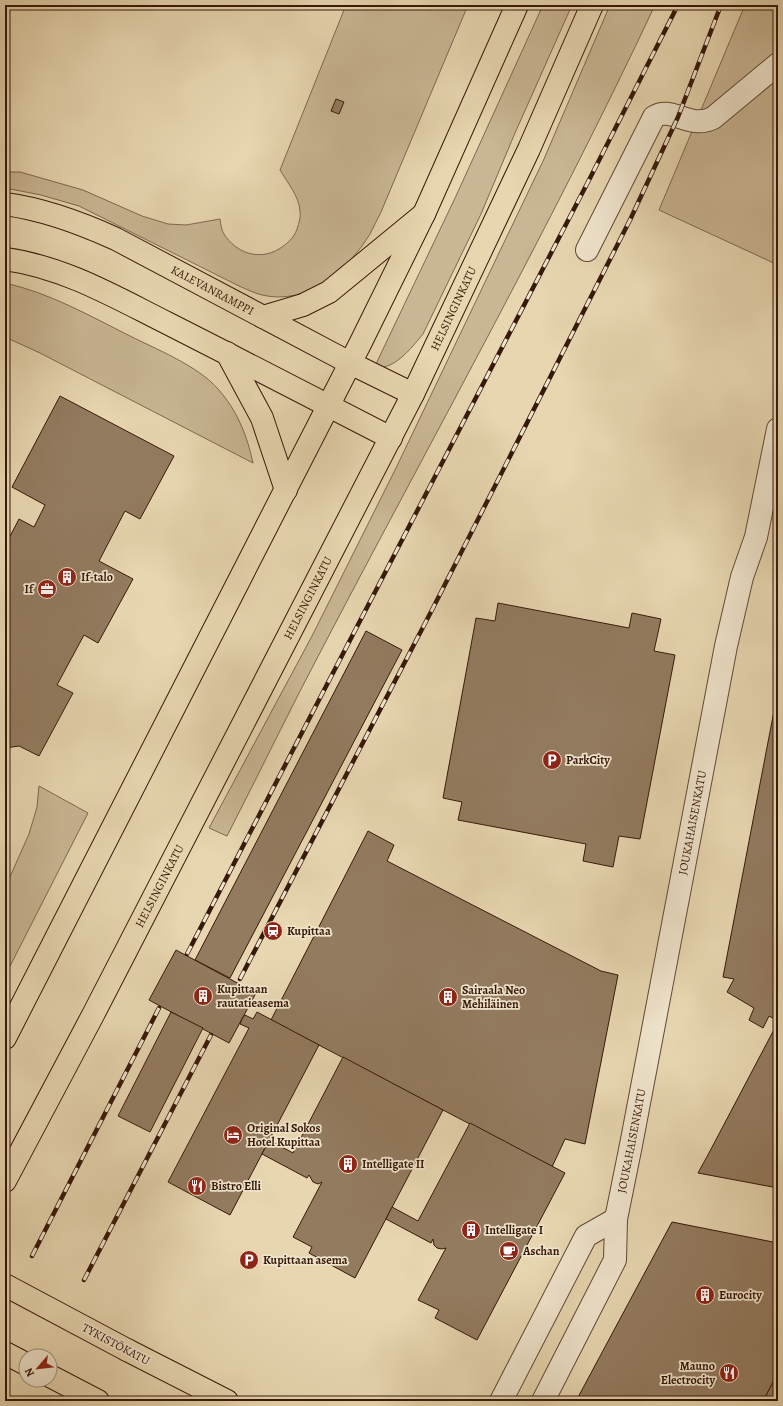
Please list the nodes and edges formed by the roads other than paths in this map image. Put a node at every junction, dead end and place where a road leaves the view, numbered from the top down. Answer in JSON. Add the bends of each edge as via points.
{"nodes":[{"id":1,"x":518,"y":5,"type":"edge"},
{"id":2,"x":592,"y":5,"type":"edge"},
{"id":3,"x":778,"y":64,"type":"edge"},
{"id":4,"x":5,"y":204,"type":"edge"},
{"id":5,"x":424,"y":214,"type":"junction"},
{"id":6,"x":587,"y":250,"type":"dead end"},
{"id":7,"x":5,"y":258,"type":"edge"},
{"id":8,"x":263,"y":317,"type":"junction"},
{"id":9,"x":226,"y":353,"type":"junction"},
{"id":10,"x":350,"y":363,"type":"junction"},
{"id":11,"x":413,"y":394,"type":"junction"},
{"id":12,"x":329,"y":406,"type":"junction"},
{"id":13,"x":778,"y":429,"type":"edge"},
{"id":14,"x":391,"y":438,"type":"junction"},
{"id":15,"x":286,"y":490,"type":"junction"},
{"id":16,"x":5,"y":1038,"type":"edge"},
{"id":17,"x":5,"y":1181,"type":"edge"},
{"id":18,"x":616,"y":1219,"type":"junction"},
{"id":19,"x":5,"y":1285,"type":"edge"},
{"id":20,"x":5,"y":1353,"type":"edge"},
{"id":21,"x":18,"y":1360,"type":"edge"},
{"id":22,"x":58,"y":1380,"type":"edge"},
{"id":23,"x":98,"y":1401,"type":"edge"},
{"id":24,"x":227,"y":1401,"type":"edge"},
{"id":25,"x":501,"y":1401,"type":"edge"},
{"id":26,"x":543,"y":1401,"type":"edge"}],
"edges":[{"from":1,"to":5,"type":"main road"},
{"from":2,"to":11,"type":"main road","name":"HELSINGINKATU","via":[[529,149]]},
{"from":3,"to":6,"type":"street","via":[[706,122],[690,121],[667,113],[654,116]]},
{"from":4,"to":8,"type":"main road","name":"KALEVANRAMPPI","via":[[47,213],[93,228]]},
{"from":5,"to":8,"type":"main road","via":[[329,292],[303,305]]},
{"from":5,"to":10,"type":"main road"},
{"from":7,"to":9,"type":"main road","via":[[34,264],[75,278]]},
{"from":8,"to":10,"type":"main road","name":"KALEVANRAMPPI"},
{"from":9,"to":12,"type":"main road"},
{"from":9,"to":15,"type":"main road","via":[[264,423]]},
{"from":10,"to":11,"type":"main road","name":"KALEVANRAMPPI"},
{"from":10,"to":12,"type":"main road"},
{"from":11,"to":14,"type":"main road","name":"HELSINGINKATU"},
{"from":12,"to":14,"type":"main road"},
{"from":12,"to":15,"type":"main road"},
{"from":13,"to":18,"type":"street","name":"JOUKAHAISENKATU","via":[[756,537],[732,615]]},
{"from":14,"to":17,"type":"main road","name":"HELSINGINKATU"},
{"from":15,"to":16,"type":"main road"},
{"from":18,"to":25,"type":"street","via":[[586,1236]]},
{"from":18,"to":26,"type":"street","name":"JOUKAHAISENKATU","via":[[615,1260]]},
{"from":19,"to":24,"type":"main road","name":"TYKISTÖKATU","bridge":true},
{"from":20,"to":21,"type":"main road"},
{"from":22,"to":23,"type":"main road"}]}
